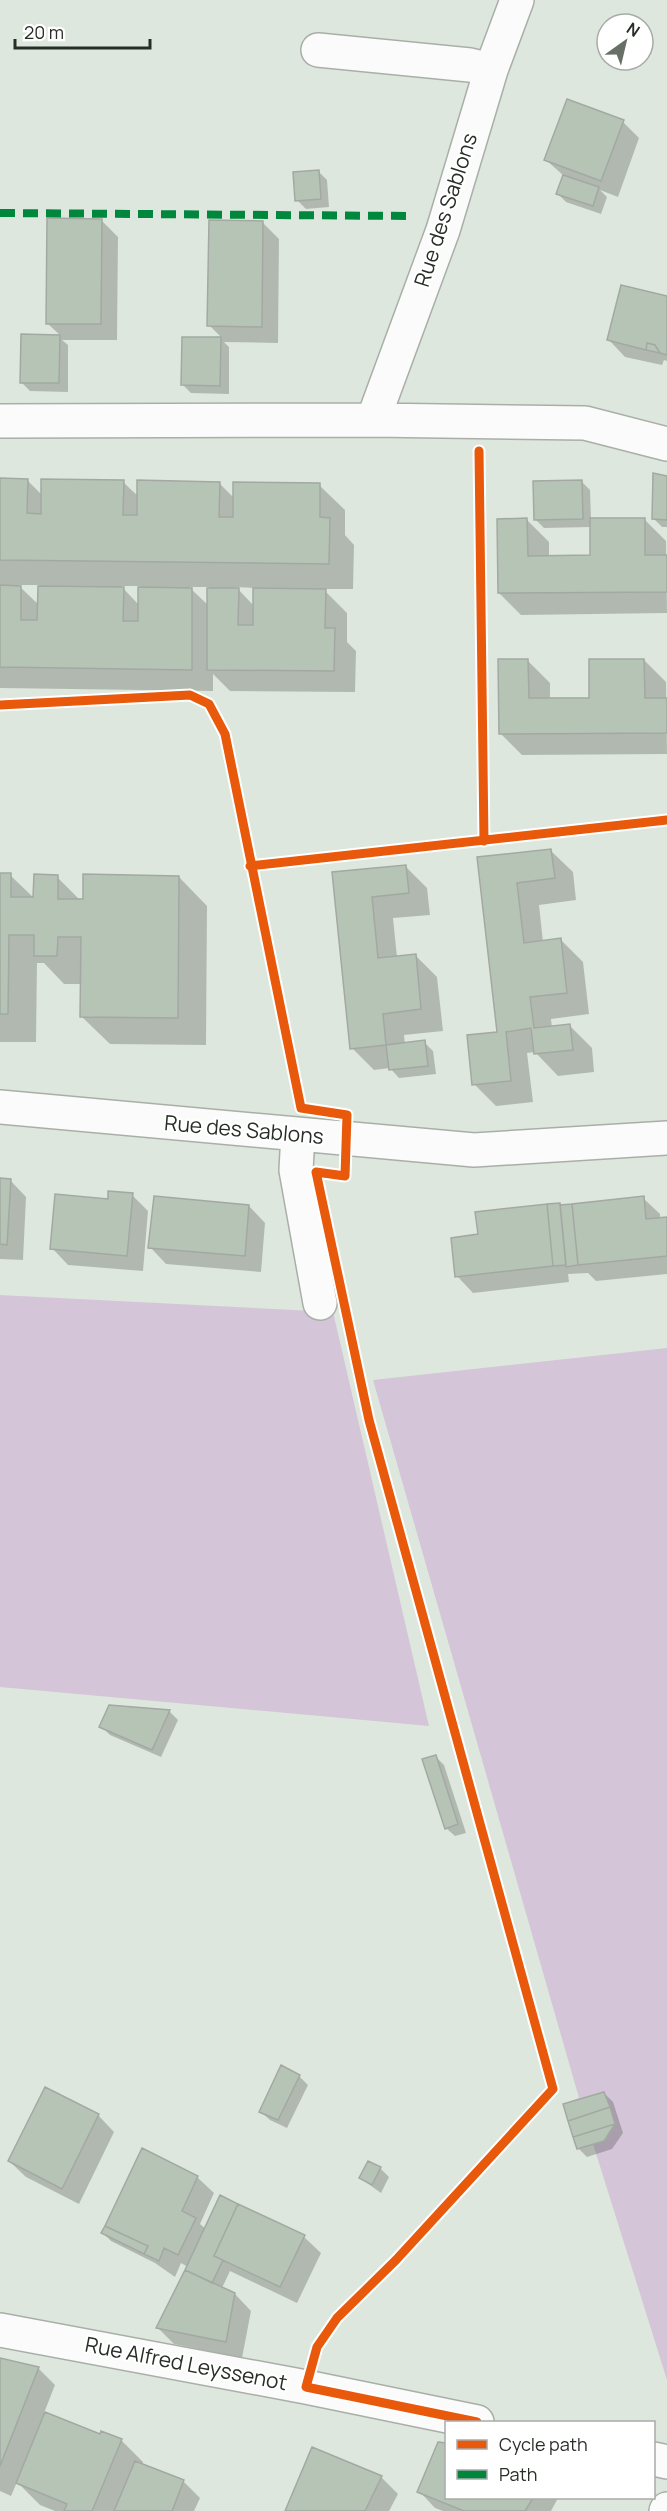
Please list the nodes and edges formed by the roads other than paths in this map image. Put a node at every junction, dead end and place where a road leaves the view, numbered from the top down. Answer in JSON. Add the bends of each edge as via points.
{"nodes":[{"id":1,"x":516,"y":0,"type":"edge"},
{"id":2,"x":318,"y":51,"type":"dead end"},
{"id":3,"x":491,"y":70,"type":"junction"},
{"id":4,"x":373,"y":420,"type":"junction"},
{"id":5,"x":0,"y":421,"type":"edge"},
{"id":6,"x":667,"y":444,"type":"edge"},
{"id":7,"x":0,"y":1107,"type":"edge"},
{"id":8,"x":298,"y":1134,"type":"junction"},
{"id":9,"x":667,"y":1138,"type":"edge"},
{"id":10,"x":320,"y":1303,"type":"dead end"},
{"id":11,"x":0,"y":2330,"type":"edge"},
{"id":12,"x":472,"y":2421,"type":"edge"}],
"edges":[{"from":1,"to":3,"type":"street","name":"Rue des Sablons"},
{"from":2,"to":3,"type":"street"},
{"from":3,"to":4,"type":"street","name":"Rue des Sablons","via":[[443,230]]},
{"from":4,"to":5,"type":"street"},
{"from":4,"to":6,"type":"street","via":[[585,423]]},
{"from":7,"to":8,"type":"street","name":"Rue des Sablons"},
{"from":8,"to":9,"type":"street","name":"Rue des Sablons","via":[[474,1150]]},
{"from":8,"to":10,"type":"street","via":[[296,1170]]},
{"from":11,"to":12,"type":"street","name":"Rue Alfred Leyssenot"}]}
